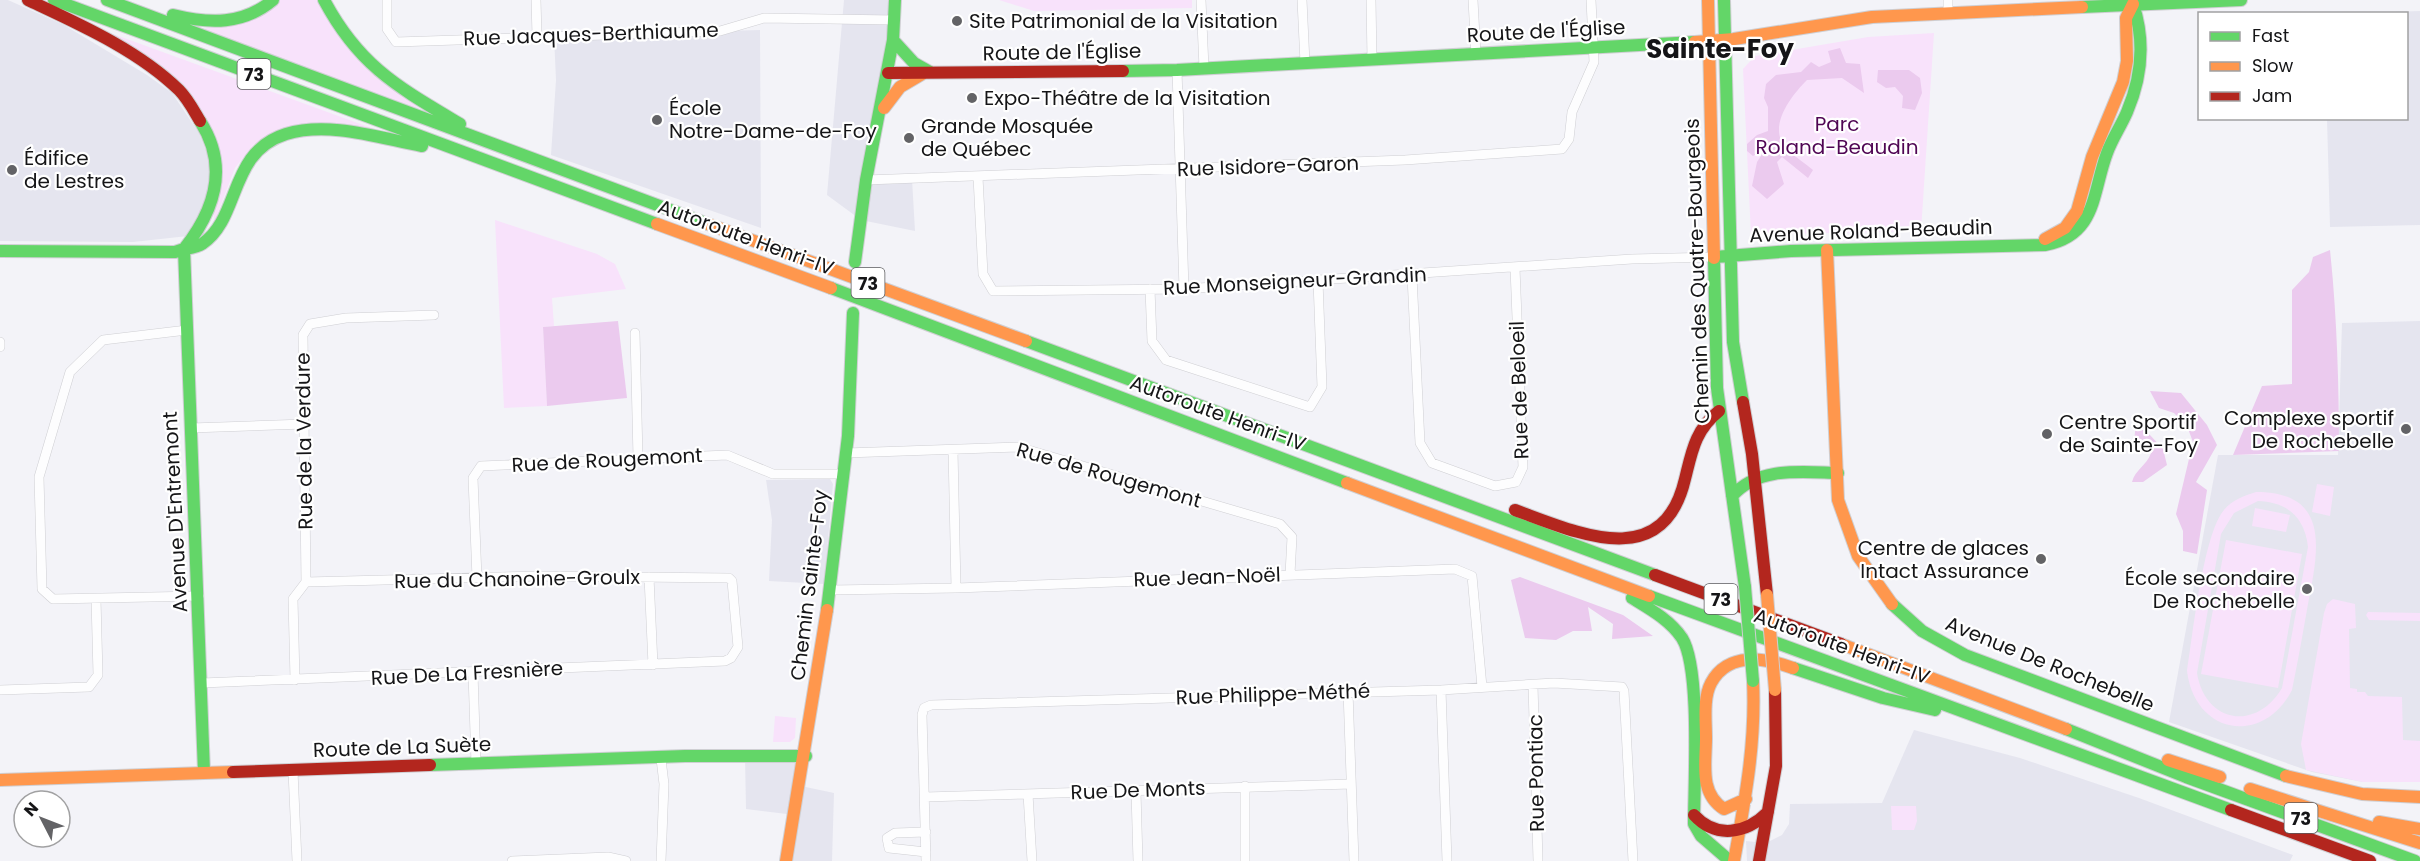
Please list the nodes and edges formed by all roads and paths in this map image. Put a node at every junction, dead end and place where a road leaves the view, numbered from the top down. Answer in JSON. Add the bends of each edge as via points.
{"nodes":[{"id":1,"x":28,"y":0,"type":"edge"},
{"id":2,"x":54,"y":0,"type":"edge"},
{"id":3,"x":107,"y":0,"type":"edge"},
{"id":4,"x":116,"y":0,"type":"edge"},
{"id":5,"x":273,"y":0,"type":"edge"},
{"id":6,"x":324,"y":0,"type":"edge"},
{"id":7,"x":387,"y":0,"type":"edge"},
{"id":8,"x":536,"y":0,"type":"edge"},
{"id":9,"x":895,"y":0,"type":"edge"},
{"id":10,"x":1201,"y":0,"type":"edge"},
{"id":11,"x":1302,"y":0,"type":"edge"},
{"id":12,"x":1371,"y":0,"type":"edge"},
{"id":13,"x":1473,"y":0,"type":"edge"},
{"id":14,"x":1592,"y":0,"type":"edge"},
{"id":15,"x":1708,"y":0,"type":"edge"},
{"id":16,"x":1724,"y":0,"type":"edge"},
{"id":17,"x":2241,"y":0,"type":"edge"},
{"id":18,"x":2133,"y":2,"type":"edge"},
{"id":19,"x":1948,"y":6,"type":"edge"},
{"id":20,"x":894,"y":20,"type":"junction"},
{"id":21,"x":537,"y":36,"type":"junction"},
{"id":22,"x":893,"y":40,"type":"junction"},
{"id":23,"x":1725,"y":40,"type":"junction"},
{"id":24,"x":1708,"y":42,"type":"junction"},
{"id":25,"x":1594,"y":49,"type":"junction"},
{"id":26,"x":1476,"y":55,"type":"junction"},
{"id":27,"x":1372,"y":60,"type":"junction"},
{"id":28,"x":1305,"y":63,"type":"junction"},
{"id":29,"x":1204,"y":68,"type":"junction"},
{"id":30,"x":1177,"y":70,"type":"junction"},
{"id":31,"x":932,"y":72,"type":"junction"},
{"id":32,"x":888,"y":73,"type":"junction"},
{"id":33,"x":880,"y":115,"type":"junction"},
{"id":34,"x":494,"y":145,"type":"junction"},
{"id":35,"x":453,"y":150,"type":"junction"},
{"id":36,"x":1181,"y":170,"type":"junction"},
{"id":37,"x":978,"y":177,"type":"junction"},
{"id":38,"x":866,"y":180,"type":"junction"},
{"id":39,"x":184,"y":249,"type":"junction"},
{"id":40,"x":1827,"y":250,"type":"junction"},
{"id":41,"x":0,"y":251,"type":"edge"},
{"id":42,"x":1731,"y":255,"type":"junction"},
{"id":43,"x":1715,"y":257,"type":"junction"},
{"id":44,"x":855,"y":262,"type":"dead end"},
{"id":45,"x":1515,"y":268,"type":"junction"},
{"id":46,"x":1412,"y":276,"type":"junction"},
{"id":47,"x":1318,"y":281,"type":"junction"},
{"id":48,"x":1150,"y":289,"type":"junction"},
{"id":49,"x":1185,"y":289,"type":"junction"},
{"id":50,"x":854,"y":313,"type":"dead end"},
{"id":51,"x":435,"y":315,"type":"dead end"},
{"id":52,"x":187,"y":330,"type":"junction"},
{"id":53,"x":635,"y":333,"type":"dead end"},
{"id":54,"x":1719,"y":411,"type":"junction"},
{"id":55,"x":305,"y":424,"type":"junction"},
{"id":56,"x":191,"y":428,"type":"junction"},
{"id":57,"x":953,"y":450,"type":"junction"},
{"id":58,"x":846,"y":453,"type":"junction"},
{"id":59,"x":638,"y":458,"type":"junction"},
{"id":60,"x":1838,"y":473,"type":"junction"},
{"id":61,"x":843,"y":474,"type":"junction"},
{"id":62,"x":1755,"y":477,"type":"junction"},
{"id":63,"x":1732,"y":496,"type":"junction"},
{"id":64,"x":1474,"y":506,"type":"junction"},
{"id":65,"x":1290,"y":574,"type":"junction"},
{"id":66,"x":649,"y":577,"type":"junction"},
{"id":67,"x":477,"y":578,"type":"junction"},
{"id":68,"x":306,"y":582,"type":"junction"},
{"id":69,"x":1615,"y":584,"type":"junction"},
{"id":70,"x":956,"y":588,"type":"junction"},
{"id":71,"x":831,"y":590,"type":"junction"},
{"id":72,"x":199,"y":596,"type":"junction"},
{"id":73,"x":96,"y":599,"type":"junction"},
{"id":74,"x":731,"y":658,"type":"joint"},
{"id":75,"x":654,"y":665,"type":"junction"},
{"id":76,"x":472,"y":673,"type":"junction"},
{"id":77,"x":295,"y":680,"type":"junction"},
{"id":78,"x":202,"y":683,"type":"junction"},
{"id":79,"x":1533,"y":685,"type":"junction"},
{"id":80,"x":1482,"y":687,"type":"junction"},
{"id":81,"x":0,"y":690,"type":"edge"},
{"id":82,"x":1441,"y":690,"type":"junction"},
{"id":83,"x":1348,"y":691,"type":"junction"},
{"id":84,"x":2001,"y":724,"type":"junction"},
{"id":85,"x":2088,"y":737,"type":"junction"},
{"id":86,"x":806,"y":756,"type":"junction"},
{"id":87,"x":661,"y":759,"type":"junction"},
{"id":88,"x":476,"y":764,"type":"junction"},
{"id":89,"x":293,"y":771,"type":"junction"},
{"id":90,"x":204,"y":772,"type":"junction"},
{"id":91,"x":0,"y":780,"type":"edge"},
{"id":92,"x":1351,"y":783,"type":"junction"},
{"id":93,"x":1245,"y":786,"type":"junction"},
{"id":94,"x":1136,"y":792,"type":"junction"},
{"id":95,"x":1028,"y":794,"type":"junction"},
{"id":96,"x":925,"y":797,"type":"junction"},
{"id":97,"x":2420,"y":797,"type":"edge"},
{"id":98,"x":1746,"y":798,"type":"junction"},
{"id":99,"x":1768,"y":812,"type":"junction"},
{"id":100,"x":2330,"y":814,"type":"junction"},
{"id":101,"x":1694,"y":815,"type":"junction"},
{"id":102,"x":2420,"y":829,"type":"edge"},
{"id":103,"x":926,"y":832,"type":"junction"},
{"id":104,"x":1739,"y":832,"type":"junction"},
{"id":105,"x":2420,"y":843,"type":"edge"},
{"id":106,"x":926,"y":857,"type":"edge"},
{"id":107,"x":297,"y":861,"type":"edge"},
{"id":108,"x":512,"y":861,"type":"edge"},
{"id":109,"x":626,"y":861,"type":"edge"},
{"id":110,"x":661,"y":861,"type":"edge"},
{"id":111,"x":786,"y":861,"type":"edge"},
{"id":112,"x":1032,"y":861,"type":"edge"},
{"id":113,"x":1138,"y":861,"type":"edge"},
{"id":114,"x":1245,"y":861,"type":"edge"},
{"id":115,"x":1354,"y":861,"type":"edge"},
{"id":116,"x":1447,"y":861,"type":"edge"},
{"id":117,"x":1538,"y":861,"type":"edge"},
{"id":118,"x":1632,"y":861,"type":"edge"},
{"id":119,"x":1732,"y":861,"type":"edge"},
{"id":120,"x":1759,"y":861,"type":"edge"},
{"id":121,"x":2370,"y":861,"type":"edge"},
{"id":122,"x":2415,"y":861,"type":"edge"}],
"edges":[{"from":1,"to":39,"type":"main road","via":[[127,53],[177,88],[208,130],[219,180],[217,190],[207,221]]},
{"from":2,"to":35,"type":"main road","name":"Autoroute Henri-IV","number":"73"},
{"from":3,"to":34,"type":"main road","name":"Autoroute Henri-IV","number":"73"},
{"from":4,"to":5,"type":"main road","via":[[211,22],[243,18]]},
{"from":6,"to":34,"type":"main road","via":[[347,43],[380,75]]},
{"from":7,"to":21,"type":"street","name":"Rue Jacques-Berthiaume","via":[[387,29],[394,42]]},
{"from":8,"to":21,"type":"street"},
{"from":9,"to":20,"type":"main road"},
{"from":10,"to":29,"type":"street"},
{"from":11,"to":28,"type":"street"},
{"from":12,"to":27,"type":"street"},
{"from":13,"to":26,"type":"street"},
{"from":14,"to":25,"type":"street"},
{"from":15,"to":24,"type":"main road","name":"Chemin des Quatre-Bourgeois"},
{"from":16,"to":23,"type":"main road","name":"Chemin des Quatre-Bourgeois"},
{"from":17,"to":18,"type":"main road","name":"Route de l'Église"},
{"from":18,"to":19,"type":"main road","name":"Route de l'Église"},
{"from":18,"to":40,"type":"main road","name":"Avenue Roland-Beaudin","via":[[2126,18],[2127,61],[2123,82],[2092,157],[2077,211],[2065,228],[2030,245]]},
{"from":19,"to":23,"type":"main road","name":"Route de l'Église"},
{"from":20,"to":21,"type":"street","name":"Rue Jacques-Berthiaume","via":[[764,18],[720,31]]},
{"from":20,"to":22,"type":"main road"},
{"from":22,"to":31,"type":"main road","via":[[922,69]]},
{"from":22,"to":32,"type":"main road"},
{"from":23,"to":24,"type":"main road","name":"Route de l'Église"},
{"from":23,"to":42,"type":"main road","name":"Chemin des Quatre-Bourgeois"},
{"from":24,"to":25,"type":"main road","name":"Route de l'Église"},
{"from":24,"to":43,"type":"main road","name":"Chemin des Quatre-Bourgeois"},
{"from":25,"to":26,"type":"main road","name":"Route de l'Église"},
{"from":25,"to":36,"type":"street","name":"Rue Isidore-Garon","via":[[1591,74],[1572,111],[1569,139],[1562,148]]},
{"from":26,"to":27,"type":"main road","name":"Route de l'Église"},
{"from":27,"to":28,"type":"main road","name":"Route de l'Église"},
{"from":28,"to":29,"type":"main road","name":"Route de l'Église"},
{"from":29,"to":30,"type":"main road","name":"Route de l'Église"},
{"from":30,"to":31,"type":"main road","name":"Route de l'Église"},
{"from":30,"to":36,"type":"street"},
{"from":31,"to":32,"type":"main road","name":"Route de l'Église"},
{"from":31,"to":33,"type":"main road","via":[[914,76],[891,96]]},
{"from":32,"to":33,"type":"main road"},
{"from":33,"to":38,"type":"main road"},
{"from":34,"to":64,"type":"main road","name":"Autoroute Henri-IV","number":"73"},
{"from":35,"to":39,"type":"main road","via":[[339,130],[282,135],[254,153],[242,169],[210,240]]},
{"from":35,"to":69,"type":"main road","name":"Autoroute Henri-IV","number":"73"},
{"from":36,"to":37,"type":"street","name":"Rue Isidore-Garon"},
{"from":36,"to":49,"type":"street"},
{"from":37,"to":38,"type":"street","name":"Rue Isidore-Garon"},
{"from":37,"to":48,"type":"street","name":"Rue Monseigneur-Grandin","via":[[983,274],[993,291]]},
{"from":38,"to":44,"type":"main road"},
{"from":39,"to":41,"type":"main road"},
{"from":39,"to":52,"type":"main road","name":"Avenue D'Entremont"},
{"from":40,"to":42,"type":"main road","name":"Avenue Roland-Beaudin"},
{"from":40,"to":60,"type":"main road","name":"Avenue De Rochebelle"},
{"from":42,"to":43,"type":"main road","name":"Avenue Roland-Beaudin"},
{"from":42,"to":62,"type":"main road","name":"Chemin des Quatre-Bourgeois","via":[[1733,342]]},
{"from":43,"to":45,"type":"street","name":"Rue Monseigneur-Grandin"},
{"from":43,"to":54,"type":"main road","name":"Chemin des Quatre-Bourgeois"},
{"from":45,"to":46,"type":"street","name":"Rue Monseigneur-Grandin"},
{"from":45,"to":46,"type":"street","name":"Rue de Beloeil","via":[[1523,467],[1516,482],[1495,486],[1432,462],[1420,443]]},
{"from":46,"to":47,"type":"street","name":"Rue Monseigneur-Grandin"},
{"from":47,"to":48,"type":"street","via":[[1322,387],[1310,407],[1166,360],[1152,340]]},
{"from":47,"to":49,"type":"street","name":"Rue Monseigneur-Grandin"},
{"from":48,"to":49,"type":"street","name":"Rue Monseigneur-Grandin"},
{"from":50,"to":58,"type":"main road","name":"Chemin Sainte-Foy"},
{"from":51,"to":55,"type":"street","name":"Rue de la Verdure","via":[[346,318],[310,324],[303,335]]},
{"from":52,"to":56,"type":"main road","name":"Avenue D'Entremont"},
{"from":52,"to":73,"type":"street","via":[[103,340],[68,377],[39,477],[42,589],[53,599]]},
{"from":53,"to":59,"type":"street"},
{"from":54,"to":63,"type":"main road","name":"Chemin des Quatre-Bourgeois"},
{"from":54,"to":64,"type":"main road","via":[[1700,426],[1691,444],[1675,509],[1649,535],[1626,541],[1606,540],[1496,504]]},
{"from":55,"to":56,"type":"street"},
{"from":55,"to":68,"type":"street","name":"Rue de la Verdure"},
{"from":56,"to":72,"type":"main road","name":"Avenue D'Entremont"},
{"from":57,"to":58,"type":"street","name":"Rue de Rougemont"},
{"from":57,"to":65,"type":"street","name":"Rue de Rougemont","via":[[1018,447],[1280,524],[1292,537]]},
{"from":57,"to":70,"type":"street"},
{"from":58,"to":61,"type":"main road","name":"Chemin Sainte-Foy"},
{"from":59,"to":61,"type":"street","name":"Rue de Rougemont","via":[[727,455],[773,474]]},
{"from":59,"to":67,"type":"street","name":"Rue de Rougemont","via":[[481,466],[473,478]]},
{"from":60,"to":62,"type":"main road"},
{"from":60,"to":97,"type":"main road","name":"Avenue De Rochebelle","via":[[1838,500],[1845,530],[1867,573],[1893,606],[1940,642],[2072,697],[2293,779],[2355,794]]},
{"from":61,"to":71,"type":"main road","name":"Chemin Sainte-Foy"},
{"from":62,"to":63,"type":"main road"},
{"from":62,"to":99,"type":"main road","name":"Chemin des Quatre-Bourgeois","bridge":true,"via":[[1775,690],[1776,766]]},
{"from":63,"to":98,"type":"main road","name":"Chemin des Quatre-Bourgeois","bridge":true,"via":[[1753,681],[1754,747]]},
{"from":64,"to":85,"type":"main road","name":"Autoroute Henri-IV","number":"73"},
{"from":65,"to":70,"type":"street","name":"Rue Jean-Noël"},
{"from":65,"to":80,"type":"street","name":"Rue Jean-Noël","via":[[1455,569],[1472,576]]},
{"from":66,"to":67,"type":"street","name":"Rue du Chanoine-Groulx"},
{"from":66,"to":74,"type":"street","name":"Rue du Chanoine-Groulx","via":[[729,578],[738,647]]},
{"from":66,"to":75,"type":"street"},
{"from":67,"to":68,"type":"street","name":"Rue du Chanoine-Groulx"},
{"from":68,"to":77,"type":"street","name":"Rue de la Verdure","via":[[292,599]]},
{"from":69,"to":84,"type":"main road","name":"Autoroute Henri-IV","number":"73"},
{"from":69,"to":101,"type":"main road","via":[[1668,620],[1689,651],[1693,674]]},
{"from":70,"to":71,"type":"street","name":"Rue Jean-Noël"},
{"from":71,"to":86,"type":"main road","name":"Chemin Sainte-Foy"},
{"from":72,"to":73,"type":"street"},
{"from":72,"to":78,"type":"main road","name":"Avenue D'Entremont"},
{"from":73,"to":81,"type":"street","via":[[98,675],[89,687]]},
{"from":74,"to":75,"type":"street","name":"Rue De La Fresnière"},
{"from":75,"to":76,"type":"street","name":"Rue De La Fresnière"},
{"from":76,"to":77,"type":"street","name":"Rue De La Fresnière"},
{"from":76,"to":88,"type":"street"},
{"from":77,"to":78,"type":"street","name":"Rue De La Fresnière"},
{"from":78,"to":90,"type":"main road","name":"Avenue D'Entremont"},
{"from":79,"to":80,"type":"street","name":"Rue Philippe-Méthé"},
{"from":79,"to":117,"type":"street","name":"Rue Pontiac"},
{"from":79,"to":118,"type":"street","name":"Rue Philippe-Méthé","via":[[1622,687]]},
{"from":80,"to":82,"type":"street","name":"Rue Philippe-Méthé"},
{"from":82,"to":83,"type":"street","name":"Rue Philippe-Méthé"},
{"from":82,"to":116,"type":"street"},
{"from":83,"to":92,"type":"street"},
{"from":83,"to":96,"type":"street","name":"Rue Philippe-Méthé","via":[[924,708],[921,715]]},
{"from":84,"to":98,"type":"main road","via":[[1883,698],[1768,659],[1745,659],[1722,670],[1708,691],[1706,770],[1708,796],[1718,807],[1731,808]]},
{"from":84,"to":121,"type":"main road","name":"Autoroute Henri-IV","number":"73"},
{"from":85,"to":100,"type":"main road","via":[[2190,766]]},
{"from":85,"to":122,"type":"main road","name":"Autoroute Henri-IV","number":"73"},
{"from":86,"to":87,"type":"main road","name":"Route de La Suète"},
{"from":86,"to":111,"type":"main road","name":"Chemin Sainte-Foy"},
{"from":87,"to":88,"type":"main road","name":"Route de La Suète"},
{"from":87,"to":110,"type":"street"},
{"from":88,"to":89,"type":"main road","name":"Route de La Suète"},
{"from":89,"to":90,"type":"main road","name":"Route de La Suète"},
{"from":89,"to":107,"type":"street"},
{"from":90,"to":91,"type":"main road","name":"Route de La Suète"},
{"from":92,"to":93,"type":"street","name":"Rue De Monts"},
{"from":92,"to":115,"type":"street"},
{"from":93,"to":94,"type":"street","name":"Rue De Monts"},
{"from":93,"to":114,"type":"street"},
{"from":94,"to":95,"type":"street","name":"Rue De Monts"},
{"from":94,"to":113,"type":"street"},
{"from":95,"to":96,"type":"street","name":"Rue De Monts"},
{"from":95,"to":112,"type":"street"},
{"from":96,"to":103,"type":"street"},
{"from":98,"to":104,"type":"main road","name":"Chemin des Quatre-Bourgeois"},
{"from":99,"to":104,"type":"main road","via":[[1755,825]]},
{"from":99,"to":120,"type":"main road","name":"Chemin des Quatre-Bourgeois"},
{"from":100,"to":102,"type":"main road"},
{"from":100,"to":105,"type":"main road"},
{"from":101,"to":104,"type":"main road","via":[[1712,830]]},
{"from":101,"to":119,"type":"main road","via":[[1702,840]]},
{"from":103,"to":106,"type":"street"},
{"from":103,"to":106,"type":"street","via":[[895,833],[887,838],[889,848]]},
{"from":104,"to":119,"type":"main road","name":"Chemin des Quatre-Bourgeois"},
{"from":108,"to":109,"type":"street","via":[[608,857]]}]}
